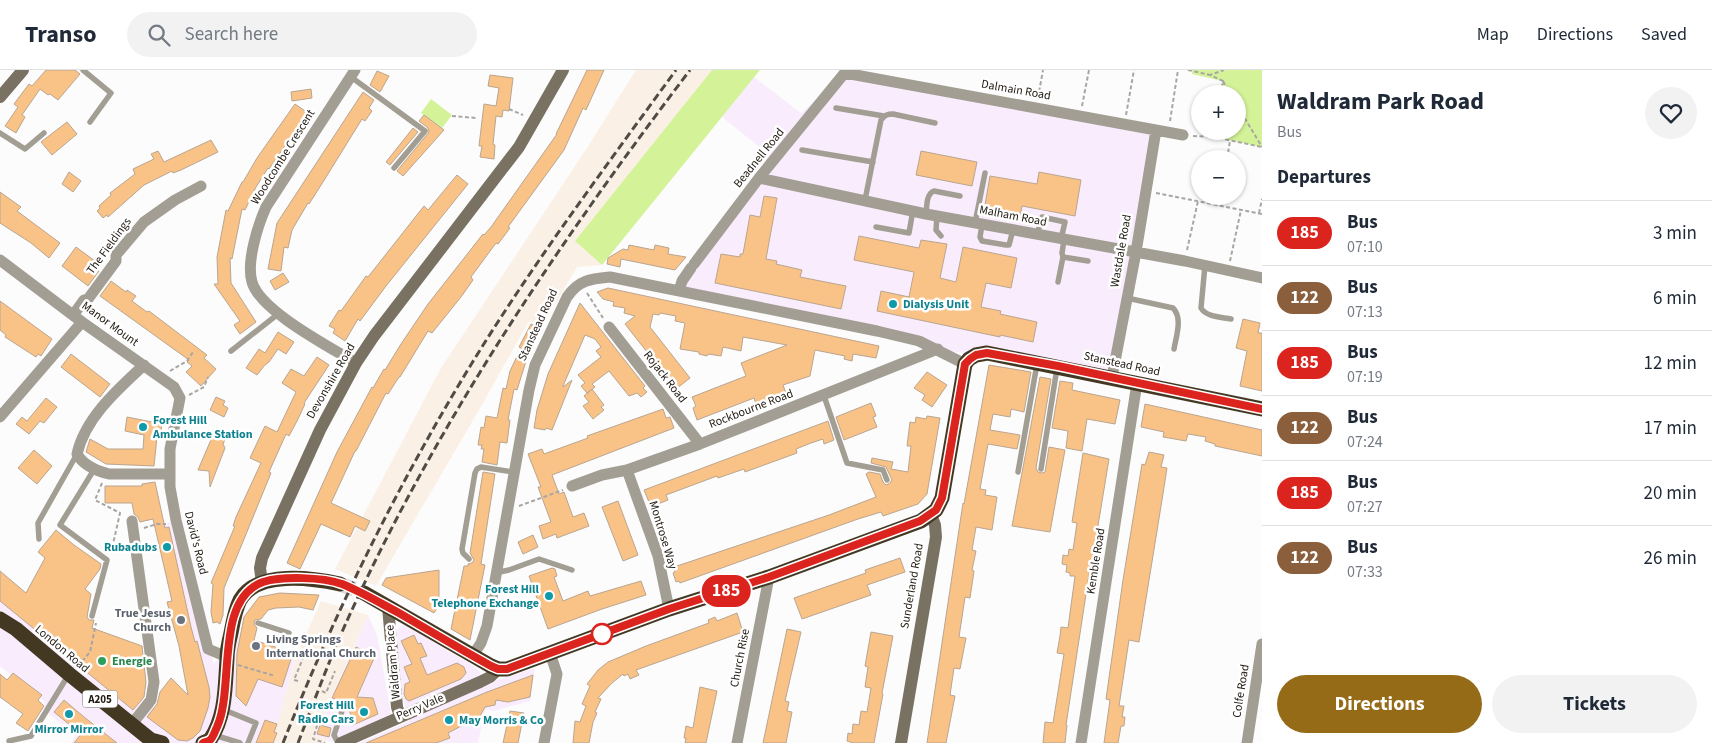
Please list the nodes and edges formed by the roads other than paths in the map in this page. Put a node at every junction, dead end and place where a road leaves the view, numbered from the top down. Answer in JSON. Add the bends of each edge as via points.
{"nodes":[{"id":1,"x":22,"y":70,"type":"edge"},
{"id":2,"x":83,"y":70,"type":"edge"},
{"id":3,"x":563,"y":70,"type":"edge"},
{"id":4,"x":846,"y":71,"type":"edge"},
{"id":5,"x":353,"y":73,"type":"edge"},
{"id":6,"x":0,"y":97,"type":"edge"},
{"id":7,"x":836,"y":108,"type":"dead end"},
{"id":8,"x":884,"y":116,"type":"junction"},
{"id":9,"x":90,"y":122,"type":"dead end"},
{"id":10,"x":935,"y":123,"type":"dead end"},
{"id":11,"x":1156,"y":130,"type":"junction"},
{"id":12,"x":0,"y":133,"type":"edge"},
{"id":13,"x":44,"y":133,"type":"dead end"},
{"id":14,"x":1183,"y":135,"type":"road end"},
{"id":15,"x":802,"y":150,"type":"dead end"},
{"id":16,"x":873,"y":162,"type":"junction"},
{"id":17,"x":394,"y":168,"type":"dead end"},
{"id":18,"x":984,"y":173,"type":"dead end"},
{"id":19,"x":760,"y":178,"type":"junction"},
{"id":20,"x":201,"y":186,"type":"dead end"},
{"id":21,"x":960,"y":196,"type":"dead end"},
{"id":22,"x":866,"y":200,"type":"junction"},
{"id":23,"x":913,"y":210,"type":"junction"},
{"id":24,"x":931,"y":215,"type":"junction"},
{"id":25,"x":978,"y":224,"type":"junction"},
{"id":26,"x":876,"y":227,"type":"dead end"},
{"id":27,"x":1013,"y":230,"type":"junction"},
{"id":28,"x":1037,"y":235,"type":"junction"},
{"id":29,"x":941,"y":236,"type":"dead end"},
{"id":30,"x":1063,"y":239,"type":"junction"},
{"id":31,"x":1136,"y":252,"type":"junction"},
{"id":32,"x":1063,"y":257,"type":"junction"},
{"id":33,"x":0,"y":260,"type":"edge"},
{"id":34,"x":1088,"y":261,"type":"dead end"},
{"id":35,"x":1205,"y":265,"type":"junction"},
{"id":36,"x":1262,"y":278,"type":"edge"},
{"id":37,"x":1058,"y":282,"type":"dead end"},
{"id":38,"x":679,"y":291,"type":"junction"},
{"id":39,"x":1127,"y":298,"type":"junction"},
{"id":40,"x":278,"y":314,"type":"junction"},
{"id":41,"x":78,"y":318,"type":"junction"},
{"id":42,"x":1231,"y":319,"type":"dead end"},
{"id":43,"x":609,"y":326,"type":"road end"},
{"id":44,"x":938,"y":349,"type":"junction"},
{"id":45,"x":1174,"y":349,"type":"dead end"},
{"id":46,"x":231,"y":351,"type":"dead end"},
{"id":47,"x":971,"y":360,"type":"junction"},
{"id":48,"x":1038,"y":362,"type":"junction"},
{"id":49,"x":356,"y":363,"type":"junction"},
{"id":50,"x":144,"y":365,"type":"junction"},
{"id":51,"x":1058,"y":366,"type":"junction"},
{"id":52,"x":1112,"y":377,"type":"junction"},
{"id":53,"x":1137,"y":383,"type":"junction"},
{"id":54,"x":824,"y":396,"type":"junction"},
{"id":55,"x":1262,"y":409,"type":"edge"},
{"id":56,"x":2,"y":412,"type":"edge"},
{"id":57,"x":175,"y":423,"type":"joint"},
{"id":58,"x":700,"y":444,"type":"junction"},
{"id":59,"x":77,"y":454,"type":"junction"},
{"id":60,"x":95,"y":468,"type":"junction"},
{"id":61,"x":1041,"y":469,"type":"dead end"},
{"id":62,"x":627,"y":470,"type":"junction"},
{"id":63,"x":513,"y":472,"type":"junction"},
{"id":64,"x":1018,"y":472,"type":"dead end"},
{"id":65,"x":170,"y":474,"type":"junction"},
{"id":66,"x":887,"y":480,"type":"dead end"},
{"id":67,"x":572,"y":486,"type":"road end"},
{"id":68,"x":931,"y":515,"type":"junction"},
{"id":69,"x":132,"y":526,"type":"road end"},
{"id":70,"x":39,"y":539,"type":"dead end"},
{"id":71,"x":470,"y":559,"type":"dead end"},
{"id":72,"x":572,"y":570,"type":"dead end"},
{"id":73,"x":495,"y":573,"type":"junction"},
{"id":74,"x":769,"y":577,"type":"junction"},
{"id":75,"x":262,"y":582,"type":"junction"},
{"id":76,"x":340,"y":584,"type":"tunnel mouth"},
{"id":77,"x":364,"y":593,"type":"tunnel mouth"},
{"id":78,"x":388,"y":607,"type":"junction"},
{"id":79,"x":669,"y":609,"type":"junction"},
{"id":80,"x":92,"y":616,"type":"dead end"},
{"id":81,"x":0,"y":619,"type":"edge"},
{"id":82,"x":258,"y":623,"type":"dead end"},
{"id":83,"x":289,"y":633,"type":"dead end"},
{"id":84,"x":1262,"y":644,"type":"edge"},
{"id":85,"x":550,"y":653,"type":"junction"},
{"id":86,"x":472,"y":655,"type":"junction"},
{"id":87,"x":227,"y":659,"type":"junction"},
{"id":88,"x":498,"y":669,"type":"junction"},
{"id":89,"x":69,"y":674,"type":"junction"},
{"id":90,"x":222,"y":709,"type":"junction"},
{"id":91,"x":342,"y":711,"type":"dead end"},
{"id":92,"x":400,"y":716,"type":"junction"},
{"id":93,"x":132,"y":724,"type":"junction"},
{"id":94,"x":210,"y":740,"type":"edge"},
{"id":95,"x":9,"y":741,"type":"dead end"},
{"id":96,"x":155,"y":742,"type":"edge"},
{"id":97,"x":240,"y":743,"type":"edge"},
{"id":98,"x":248,"y":743,"type":"edge"},
{"id":99,"x":339,"y":743,"type":"edge"},
{"id":100,"x":544,"y":743,"type":"edge"},
{"id":101,"x":737,"y":743,"type":"edge"},
{"id":102,"x":901,"y":743,"type":"edge"},
{"id":103,"x":1081,"y":743,"type":"edge"},
{"id":104,"x":1247,"y":743,"type":"edge"}],
"edges":[{"from":1,"to":6,"type":"street"},
{"from":2,"to":9,"type":"lane","via":[[111,93]]},
{"from":3,"to":49,"type":"street","name":"Devonshire Road","via":[[519,147]]},
{"from":4,"to":11,"type":"street","name":"Dalmain Road"},
{"from":4,"to":19,"type":"street","name":"Beadnell Road"},
{"from":5,"to":17,"type":"lane","via":[[425,131]]},
{"from":5,"to":40,"type":"street","name":"Woodcombe Crescent","via":[[260,219],[250,274],[255,289]]},
{"from":7,"to":8,"type":"lane"},
{"from":8,"to":10,"type":"lane","via":[[894,114]]},
{"from":8,"to":16,"type":"lane"},
{"from":11,"to":14,"type":"street","name":"Dalmain Road"},
{"from":11,"to":31,"type":"street","name":"Wastdale Road"},
{"from":12,"to":13,"type":"lane","via":[[25,149]]},
{"from":15,"to":16,"type":"lane"},
{"from":16,"to":22,"type":"lane"},
{"from":18,"to":25,"type":"lane"},
{"from":19,"to":22,"type":"street","name":"Malham Road"},
{"from":19,"to":38,"type":"street","name":"Beadnell Road","via":[[692,266]]},
{"from":20,"to":41,"type":"street","name":"The Fieldings","via":[[144,222],[116,255],[116,260],[88,299],[84,300]]},
{"from":21,"to":24,"type":"lane","via":[[931,192],[928,195]]},
{"from":22,"to":23,"type":"street","name":"Malham Road"},
{"from":23,"to":24,"type":"street","name":"Malham Road"},
{"from":23,"to":26,"type":"lane","via":[[909,234]]},
{"from":24,"to":25,"type":"street","name":"Malham Road"},
{"from":24,"to":29,"type":"lane"},
{"from":25,"to":27,"type":"street","name":"Malham Road"},
{"from":25,"to":27,"type":"lane","via":[[982,241],[1006,246]]},
{"from":27,"to":28,"type":"street","name":"Malham Road"},
{"from":28,"to":30,"type":"street","name":"Malham Road"},
{"from":28,"to":30,"type":"lane","via":[[1042,217],[1065,222]]},
{"from":30,"to":31,"type":"street","name":"Malham Road"},
{"from":30,"to":32,"type":"lane"},
{"from":31,"to":35,"type":"street","name":"Malham Road"},
{"from":31,"to":39,"type":"street","name":"Wastdale Road"},
{"from":32,"to":34,"type":"lane"},
{"from":32,"to":37,"type":"lane"},
{"from":33,"to":41,"type":"street","name":"Manor Mount"},
{"from":35,"to":36,"type":"street","name":"Malham Road"},
{"from":35,"to":42,"type":"lane","via":[[1200,308],[1209,315]]},
{"from":38,"to":44,"type":"street","name":"Stanstead Road","via":[[877,331]]},
{"from":38,"to":63,"type":"street","name":"Stanstead Road","via":[[610,277],[580,283],[573,288],[535,365]]},
{"from":39,"to":45,"type":"lane","via":[[1173,308],[1177,312]]},
{"from":39,"to":52,"type":"street","name":"Wastdale Road"},
{"from":40,"to":46,"type":"lane"},
{"from":40,"to":49,"type":"street","name":"Woodcombe Crescent"},
{"from":41,"to":50,"type":"street","name":"Manor Mount"},
{"from":41,"to":56,"type":"street","name":"The Fieldings"},
{"from":43,"to":58,"type":"street","name":"Rojack Road"},
{"from":44,"to":47,"type":"street","name":"Stanstead Road"},
{"from":44,"to":54,"type":"street","name":"Rockbourne Road"},
{"from":47,"to":48,"type":"highway","name":"Stanstead Road","via":[[987,353]]},
{"from":47,"to":68,"type":"highway","via":[[945,488],[940,504]]},
{"from":48,"to":51,"type":"highway","name":"Stanstead Road"},
{"from":48,"to":64,"type":"lane"},
{"from":49,"to":75,"type":"street","name":"Devonshire Road","via":[[320,430],[262,558]]},
{"from":50,"to":57,"type":"street","name":"Manor Mount","via":[[174,387],[180,398]]},
{"from":50,"to":59,"type":"street","via":[[100,411],[83,436]]},
{"from":51,"to":52,"type":"highway","name":"Stanstead Road"},
{"from":51,"to":61,"type":"lane"},
{"from":52,"to":53,"type":"highway","name":"Stanstead Road"},
{"from":53,"to":55,"type":"highway","name":"Stanstead Road"},
{"from":53,"to":103,"type":"street","name":"Kemble Road"},
{"from":54,"to":58,"type":"street","name":"Rockbourne Road"},
{"from":54,"to":66,"type":"lane","via":[[847,463],[882,470]]},
{"from":57,"to":65,"type":"street","name":"David's Road"},
{"from":58,"to":62,"type":"street","name":"Rockbourne Road"},
{"from":59,"to":60,"type":"street","via":[[80,460]]},
{"from":59,"to":70,"type":"lane","via":[[38,523]]},
{"from":60,"to":65,"type":"street","via":[[109,474]]},
{"from":60,"to":80,"type":"lane","via":[[60,525],[107,560]]},
{"from":62,"to":67,"type":"street","name":"Rockbourne Road"},
{"from":62,"to":79,"type":"street","name":"Montrose Way","via":[[658,556]]},
{"from":63,"to":71,"type":"lane","via":[[481,467],[475,473],[462,549]]},
{"from":63,"to":73,"type":"street","name":"Stanstead Road"},
{"from":65,"to":87,"type":"street","name":"David's Road","via":[[172,502],[208,649]]},
{"from":68,"to":74,"type":"highway"},
{"from":68,"to":102,"type":"street","name":"Sunderland Road","via":[[936,537]]},
{"from":69,"to":93,"type":"street","via":[[154,682],[151,700]]},
{"from":72,"to":73,"type":"lane","via":[[539,559]]},
{"from":73,"to":86,"type":"street","name":"Stanstead Road","via":[[486,626],[481,643]]},
{"from":74,"to":79,"type":"highway"},
{"from":74,"to":101,"type":"street","name":"Church Rise"},
{"from":75,"to":76,"type":"highway","via":[[300,579]]},
{"from":75,"to":87,"type":"highway","via":[[241,599]]},
{"from":77,"to":78,"type":"highway"},
{"from":78,"to":86,"type":"highway"},
{"from":78,"to":92,"type":"street","name":"Waldram Place"},
{"from":79,"to":85,"type":"highway"},
{"from":81,"to":89,"type":"highway","name":"London Road","number":"A205"},
{"from":82,"to":83,"type":"lane"},
{"from":84,"to":104,"type":"street","name":"Colfe Road"},
{"from":85,"to":88,"type":"highway","via":[[507,669]]},
{"from":85,"to":100,"type":"street","via":[[557,674]]},
{"from":86,"to":88,"type":"highway"},
{"from":87,"to":90,"type":"highway"},
{"from":88,"to":92,"type":"street","name":"Perry Vale","via":[[480,682]]},
{"from":89,"to":93,"type":"highway","name":"London Road","number":"A205"},
{"from":89,"to":95,"type":"lane","via":[[31,736]]},
{"from":90,"to":94,"type":"highway"},
{"from":90,"to":98,"type":"lane","via":[[256,723]]},
{"from":91,"to":99,"type":"lane","via":[[334,735]]},
{"from":92,"to":99,"type":"street","name":"Perry Vale"},
{"from":93,"to":96,"type":"highway","name":"London Road","number":"A205"},
{"from":94,"to":97,"type":"lane"}]}
